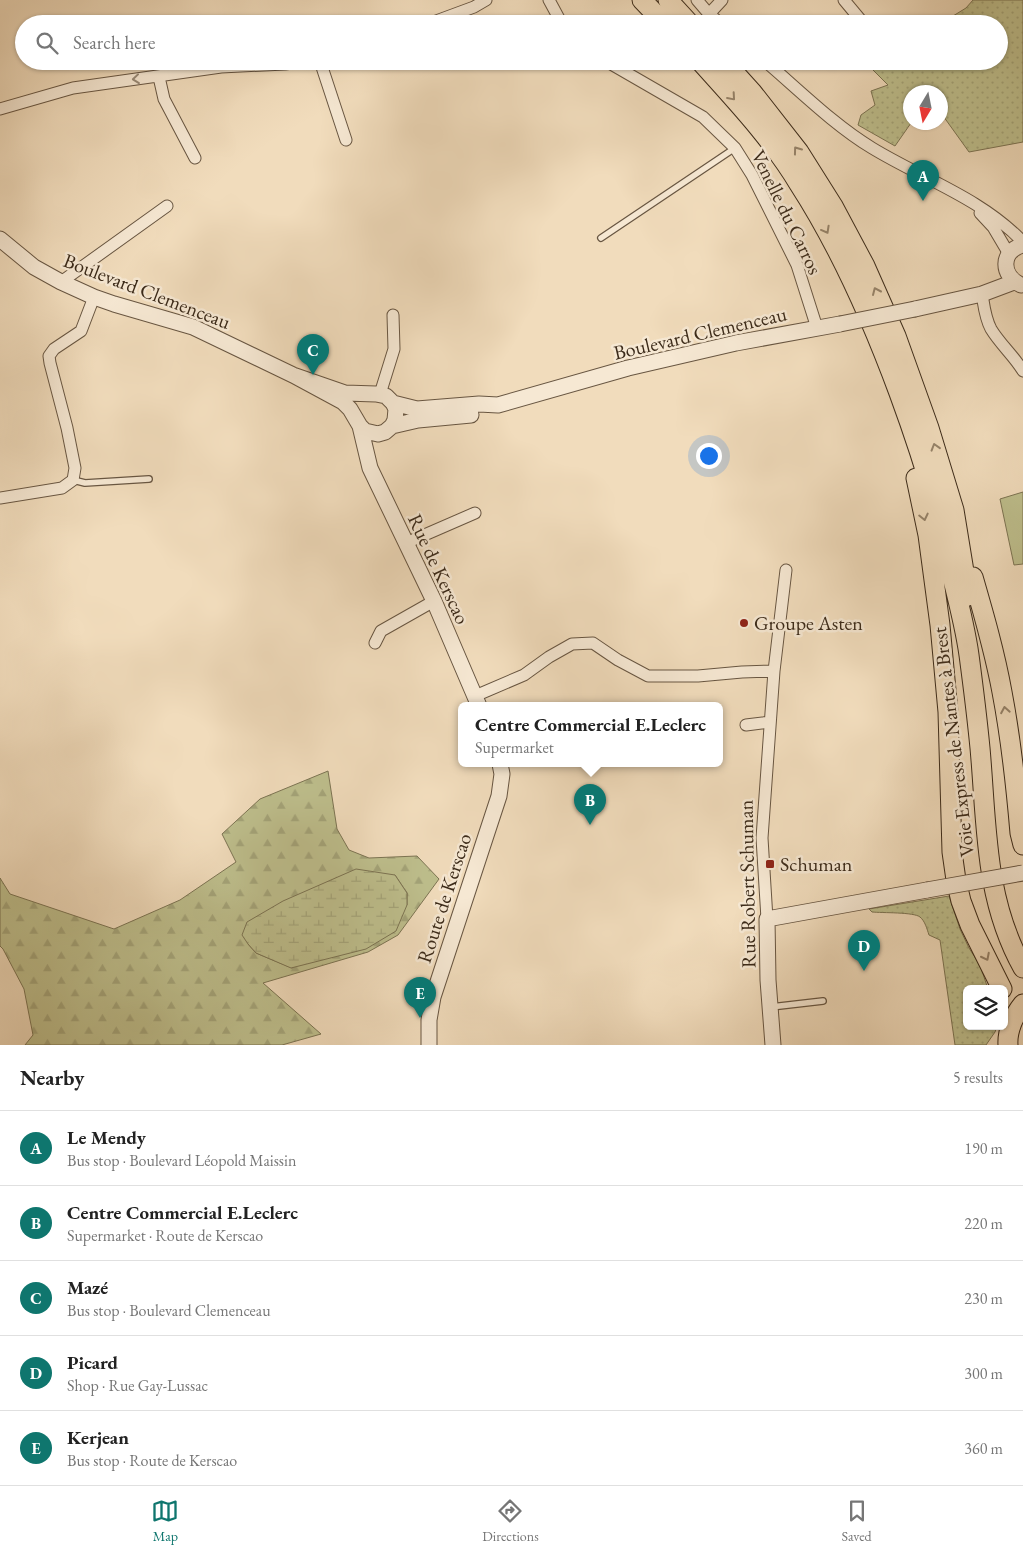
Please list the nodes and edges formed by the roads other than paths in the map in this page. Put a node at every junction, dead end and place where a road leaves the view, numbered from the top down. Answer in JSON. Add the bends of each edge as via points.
{"nodes":[{"id":1,"x":486,"y":0,"type":"edge"},
{"id":2,"x":549,"y":0,"type":"edge"},
{"id":3,"x":642,"y":0,"type":"edge"},
{"id":4,"x":668,"y":0,"type":"edge"},
{"id":5,"x":697,"y":0,"type":"edge"},
{"id":6,"x":722,"y":0,"type":"edge"},
{"id":7,"x":844,"y":0,"type":"edge"},
{"id":8,"x":709,"y":14,"type":"joint"},
{"id":9,"x":452,"y":15,"type":"edge"},
{"id":10,"x":557,"y":15,"type":"edge"},
{"id":11,"x":656,"y":15,"type":"edge"},
{"id":12,"x":682,"y":15,"type":"edge"},
{"id":13,"x":856,"y":15,"type":"edge"},
{"id":14,"x":201,"y":70,"type":"edge"},
{"id":15,"x":323,"y":70,"type":"edge"},
{"id":16,"x":622,"y":70,"type":"edge"},
{"id":17,"x":708,"y":70,"type":"edge"},
{"id":18,"x":732,"y":70,"type":"edge"},
{"id":19,"x":776,"y":70,"type":"edge"},
{"id":20,"x":159,"y":76,"type":"junction"},
{"id":21,"x":0,"y":109,"type":"edge"},
{"id":22,"x":346,"y":140,"type":"dead end"},
{"id":23,"x":735,"y":148,"type":"junction"},
{"id":24,"x":195,"y":158,"type":"dead end"},
{"id":25,"x":967,"y":198,"type":"junction"},
{"id":26,"x":167,"y":206,"type":"dead end"},
{"id":27,"x":602,"y":238,"type":"dead end"},
{"id":28,"x":0,"y":239,"type":"edge"},
{"id":29,"x":1023,"y":244,"type":"edge"},
{"id":30,"x":1009,"y":254,"type":"junction"},
{"id":31,"x":61,"y":282,"type":"junction"},
{"id":32,"x":1018,"y":284,"type":"edge"},
{"id":33,"x":982,"y":294,"type":"junction"},
{"id":34,"x":94,"y":297,"type":"junction"},
{"id":35,"x":393,"y":315,"type":"dead end"},
{"id":36,"x":817,"y":328,"type":"junction"},
{"id":37,"x":883,"y":351,"type":"junction"},
{"id":38,"x":1023,"y":371,"type":"edge"},
{"id":39,"x":293,"y":375,"type":"junction"},
{"id":40,"x":376,"y":394,"type":"junction"},
{"id":41,"x":393,"y":403,"type":"junction"},
{"id":42,"x":498,"y":405,"type":"junction"},
{"id":43,"x":358,"y":423,"type":"junction"},
{"id":44,"x":388,"y":429,"type":"junction"},
{"id":45,"x":368,"y":458,"type":"junction"},
{"id":46,"x":149,"y":479,"type":"dead end"},
{"id":47,"x":73,"y":480,"type":"junction"},
{"id":48,"x":0,"y":498,"type":"edge"},
{"id":49,"x":954,"y":510,"type":"junction"},
{"id":50,"x":475,"y":513,"type":"dead end"},
{"id":51,"x":406,"y":543,"type":"junction"},
{"id":52,"x":786,"y":570,"type":"dead end"},
{"id":53,"x":434,"y":601,"type":"junction"},
{"id":54,"x":375,"y":643,"type":"dead end"},
{"id":55,"x":774,"y":671,"type":"junction"},
{"id":56,"x":477,"y":701,"type":"edge"},
{"id":57,"x":770,"y":722,"type":"junction"},
{"id":58,"x":746,"y":725,"type":"dead end"},
{"id":59,"x":501,"y":767,"type":"edge"},
{"id":60,"x":1023,"y":845,"type":"edge"},
{"id":61,"x":1023,"y":873,"type":"edge"},
{"id":62,"x":767,"y":919,"type":"junction"},
{"id":63,"x":1023,"y":943,"type":"edge"},
{"id":64,"x":1023,"y":968,"type":"edge"},
{"id":65,"x":1000,"y":985,"type":"edge"},
{"id":66,"x":1008,"y":998,"type":"edge"},
{"id":67,"x":823,"y":1001,"type":"dead end"},
{"id":68,"x":771,"y":1007,"type":"junction"},
{"id":69,"x":1019,"y":1010,"type":"edge"},
{"id":70,"x":429,"y":1045,"type":"edge"},
{"id":71,"x":773,"y":1045,"type":"edge"},
{"id":72,"x":1008,"y":1045,"type":"edge"}],
"edges":[{"from":1,"to":9,"type":"street"},
{"from":2,"to":10,"type":"street"},
{"from":3,"to":11,"type":"highway"},
{"from":4,"to":12,"type":"highway"},
{"from":5,"to":8,"type":"street"},
{"from":6,"to":8,"type":"street"},
{"from":7,"to":13,"type":"street"},
{"from":14,"to":20,"type":"street"},
{"from":15,"to":22,"type":"street"},
{"from":16,"to":23,"type":"street","name":"Venelle du Carros","via":[[703,117]]},
{"from":17,"to":37,"type":"highway","name":"Voie Express de Nantes à Brest","one_way":true,"via":[[771,143],[799,182],[855,285]]},
{"from":49,"to":18,"type":"highway","name":"Voie Express de Nantes à Brest","one_way":true,"via":[[896,336],[865,266],[799,152]]},
{"from":19,"to":25,"type":"street","via":[[859,140]]},
{"from":20,"to":21,"type":"street","one_way":true,"via":[[73,88]]},
{"from":20,"to":24,"type":"street","via":[[164,99]]},
{"from":23,"to":27,"type":"lane"},
{"from":23,"to":36,"type":"street","name":"Venelle du Carros","via":[[752,175],[796,265]]},
{"from":25,"to":29,"type":"street"},
{"from":25,"to":30,"type":"street","via":[[993,227]]},
{"from":26,"to":31,"type":"street"},
{"from":28,"to":31,"type":"street","name":"Boulevard Clemenceau","via":[[34,268]]},
{"from":29,"to":30,"type":"street"},
{"from":30,"to":32,"type":"street","via":[[1006,266],[1010,278]]},
{"from":31,"to":34,"type":"street","name":"Boulevard Clemenceau"},
{"from":32,"to":33,"type":"street","name":"Boulevard Clemenceau"},
{"from":33,"to":36,"type":"street","name":"Boulevard Clemenceau","bridge":true},
{"from":33,"to":38,"type":"street","via":[[992,330]]},
{"from":34,"to":39,"type":"street","name":"Boulevard Clemenceau","via":[[193,327]]},
{"from":34,"to":47,"type":"street","via":[[81,331],[49,356],[75,468]]},
{"from":35,"to":40,"type":"street","via":[[394,349]]},
{"from":36,"to":42,"type":"street","name":"Boulevard Clemenceau","via":[[628,368]]},
{"from":37,"to":64,"type":"highway","name":"Voie Express de Nantes à Brest","via":[[912,428],[937,510],[969,651],[986,831],[998,911]]},
{"from":37,"to":65,"type":"highway","one_way":true,"via":[[928,535],[948,712],[952,852],[956,880],[970,925]]},
{"from":39,"to":40,"type":"street","name":"Boulevard Clemenceau","via":[[345,393]]},
{"from":39,"to":43,"type":"street","via":[[343,402]]},
{"from":40,"to":41,"type":"street","via":[[386,396]]},
{"from":40,"to":43,"type":"street","via":[[365,396],[357,406]]},
{"from":41,"to":42,"type":"street","name":"Boulevard Clemenceau","via":[[417,409]]},
{"from":41,"to":44,"type":"street","via":[[396,415]]},
{"from":42,"to":44,"type":"street","via":[[474,415],[418,420]]},
{"from":43,"to":44,"type":"street","via":[[372,433]]},
{"from":43,"to":45,"type":"street","name":"Rue de Kerscao"},
{"from":44,"to":45,"type":"street"},
{"from":45,"to":51,"type":"street","name":"Rue de Kerscao"},
{"from":46,"to":47,"type":"lane","via":[[85,483]]},
{"from":47,"to":48,"type":"street","via":[[62,488]]},
{"from":60,"to":49,"type":"highway","one_way":true,"via":[[1002,691],[989,632]]},
{"from":49,"to":63,"type":"highway","name":"Voie Express de Nantes à Brest","via":[[982,680],[991,782],[1009,905]]},
{"from":50,"to":51,"type":"street"},
{"from":51,"to":53,"type":"street","name":"Rue de Kerscao"},
{"from":52,"to":55,"type":"street","name":"Rue Robert Schuman"},
{"from":53,"to":54,"type":"street","via":[[381,631]]},
{"from":53,"to":56,"type":"street","name":"Rue de Kerscao"},
{"from":55,"to":56,"type":"street","via":[[648,676],[593,643],[572,644]]},
{"from":55,"to":57,"type":"street","name":"Rue Robert Schuman"},
{"from":57,"to":58,"type":"street"},
{"from":57,"to":62,"type":"street","name":"Rue Robert Schuman","via":[[762,838]]},
{"from":59,"to":70,"type":"street","name":"Route de Kerscao","via":[[499,796],[433,997]]},
{"from":61,"to":62,"type":"street","bridge":true},
{"from":62,"to":68,"type":"street","name":"Rue Robert Schuman"},
{"from":66,"to":69,"type":"highway"},
{"from":67,"to":68,"type":"lane"},
{"from":68,"to":71,"type":"street","name":"Rue Robert Schuman"},
{"from":69,"to":72,"type":"highway"}]}
